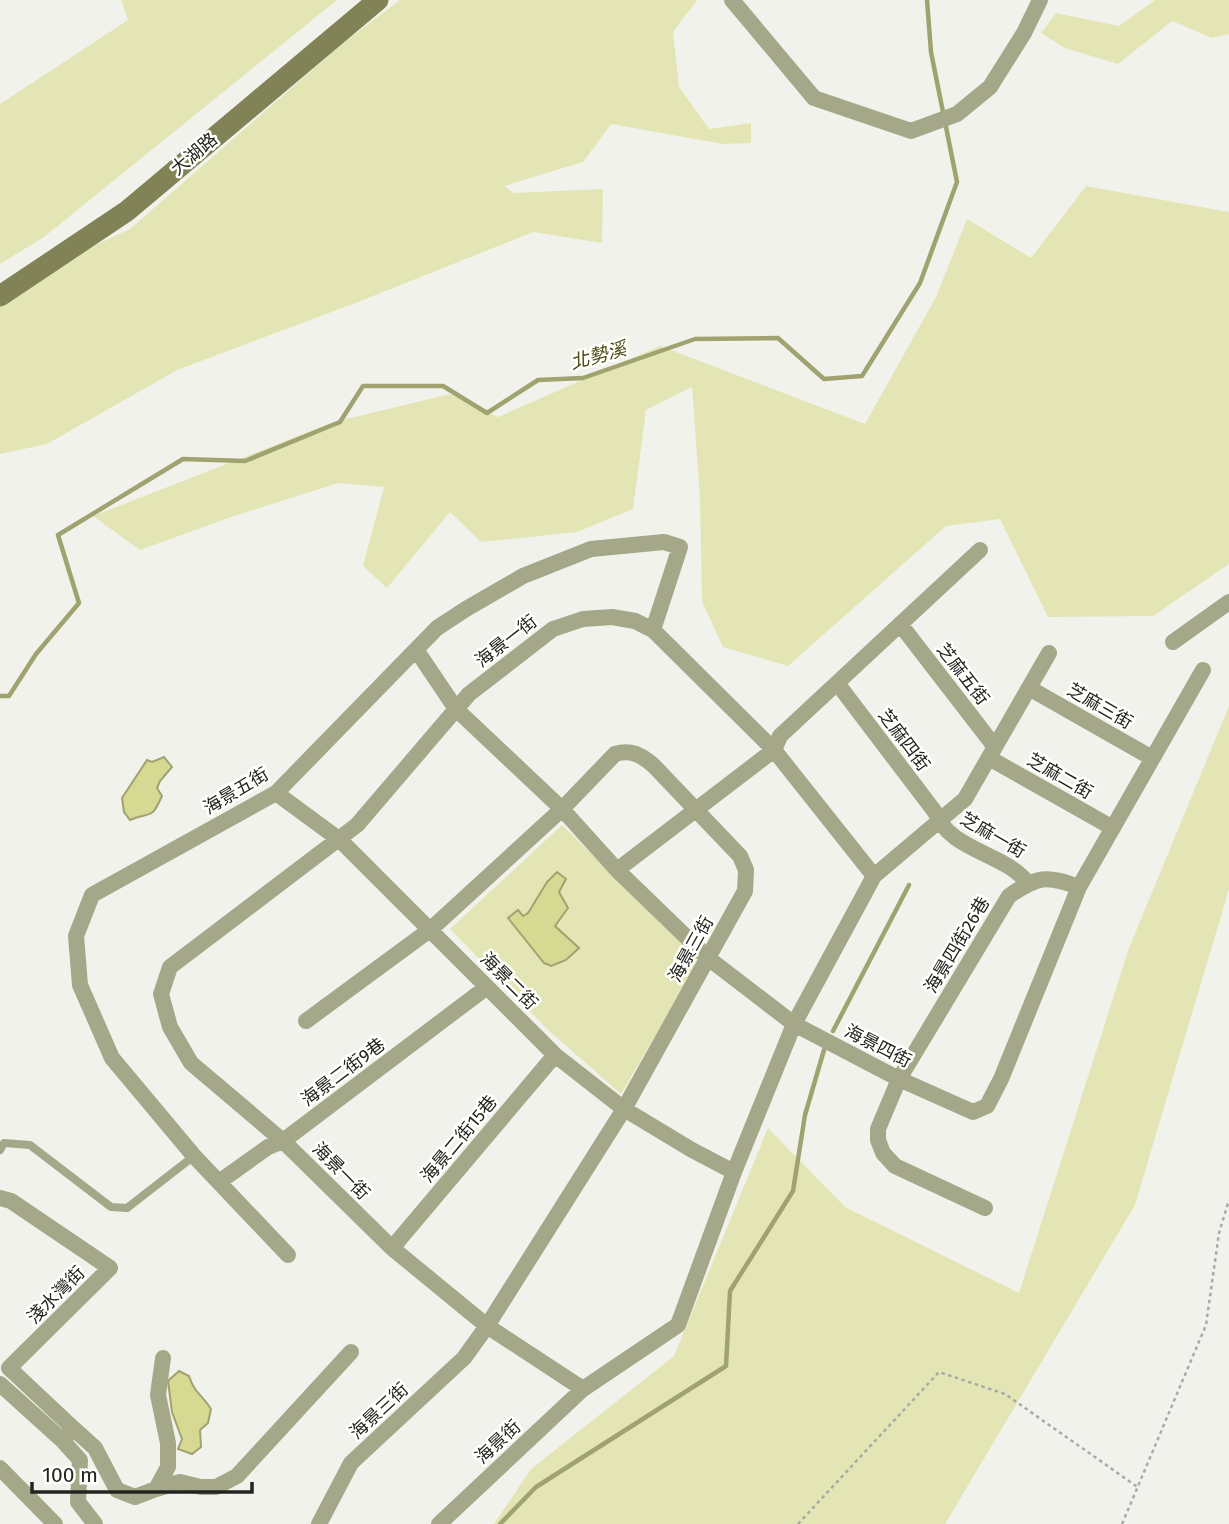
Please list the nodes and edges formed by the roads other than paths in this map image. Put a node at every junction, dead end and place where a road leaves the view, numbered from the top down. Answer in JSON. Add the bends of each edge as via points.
{"nodes":[{"id":1,"x":378,"y":0,"type":"edge"},
{"id":2,"x":732,"y":0,"type":"edge"},
{"id":3,"x":1040,"y":0,"type":"edge"},
{"id":4,"x":0,"y":296,"type":"edge"},
{"id":5,"x":980,"y":551,"type":"dead end"},
{"id":6,"x":1229,"y":602,"type":"edge"},
{"id":7,"x":900,"y":624,"type":"junction"},
{"id":8,"x":653,"y":631,"type":"junction"},
{"id":9,"x":1173,"y":642,"type":"dead end"},
{"id":10,"x":417,"y":651,"type":"junction"},
{"id":11,"x":1049,"y":653,"type":"dead end"},
{"id":12,"x":1203,"y":670,"type":"dead end"},
{"id":13,"x":837,"y":683,"type":"junction"},
{"id":14,"x":1029,"y":688,"type":"junction"},
{"id":15,"x":456,"y":709,"type":"junction"},
{"id":16,"x":774,"y":750,"type":"junction"},
{"id":17,"x":992,"y":752,"type":"junction"},
{"id":18,"x":1152,"y":758,"type":"junction"},
{"id":19,"x":276,"y":793,"type":"junction"},
{"id":20,"x":562,"y":809,"type":"junction"},
{"id":21,"x":694,"y":810,"type":"junction"},
{"id":22,"x":938,"y":821,"type":"junction"},
{"id":23,"x":1113,"y":828,"type":"junction"},
{"id":24,"x":340,"y":840,"type":"junction"},
{"id":25,"x":617,"y":870,"type":"junction"},
{"id":26,"x":874,"y":876,"type":"junction"},
{"id":27,"x":1028,"y":883,"type":"junction"},
{"id":28,"x":1079,"y":887,"type":"junction"},
{"id":29,"x":431,"y":929,"type":"junction"},
{"id":30,"x":708,"y":958,"type":"junction"},
{"id":31,"x":487,"y":987,"type":"junction"},
{"id":32,"x":306,"y":1021,"type":"dead end"},
{"id":33,"x":794,"y":1024,"type":"junction"},
{"id":34,"x":555,"y":1055,"type":"junction"},
{"id":35,"x":899,"y":1079,"type":"junction"},
{"id":36,"x":624,"y":1109,"type":"junction"},
{"id":37,"x":283,"y":1141,"type":"junction"},
{"id":38,"x":0,"y":1150,"type":"edge"},
{"id":39,"x":194,"y":1156,"type":"junction"},
{"id":40,"x":734,"y":1172,"type":"junction"},
{"id":41,"x":219,"y":1182,"type":"junction"},
{"id":42,"x":0,"y":1198,"type":"edge"},
{"id":43,"x":985,"y":1208,"type":"dead end"},
{"id":44,"x":392,"y":1248,"type":"junction"},
{"id":45,"x":288,"y":1255,"type":"dead end"},
{"id":46,"x":487,"y":1326,"type":"junction"},
{"id":47,"x":351,"y":1352,"type":"dead end"},
{"id":48,"x":163,"y":1358,"type":"dead end"},
{"id":49,"x":0,"y":1384,"type":"edge"},
{"id":50,"x":583,"y":1389,"type":"junction"},
{"id":51,"x":68,"y":1435,"type":"junction"},
{"id":52,"x":0,"y":1468,"type":"edge"},
{"id":53,"x":156,"y":1489,"type":"junction"},
{"id":54,"x":55,"y":1524,"type":"edge"},
{"id":55,"x":95,"y":1524,"type":"edge"},
{"id":56,"x":319,"y":1524,"type":"edge"},
{"id":57,"x":439,"y":1524,"type":"edge"}],
"edges":[{"from":1,"to":4,"type":"street","name":"大湖路","via":[[127,211]]},
{"from":2,"to":3,"type":"street","via":[[814,98],[911,131],[953,116],[990,87]]},
{"from":5,"to":7,"type":"street"},
{"from":6,"to":9,"type":"street"},
{"from":7,"to":13,"type":"street"},
{"from":7,"to":17,"type":"street","name":"芝麻五街"},
{"from":8,"to":10,"type":"street","name":"海景五街","via":[[680,547],[664,542],[599,547],[523,576],[437,628]]},
{"from":8,"to":15,"type":"street","name":"海景一街","via":[[635,621],[612,617],[583,619],[553,629]]},
{"from":8,"to":16,"type":"street","name":"海景一街"},
{"from":10,"to":15,"type":"street","name":"海景四街"},
{"from":10,"to":19,"type":"street","name":"海景五街"},
{"from":11,"to":14,"type":"street"},
{"from":12,"to":18,"type":"street","name":"海景四街"},
{"from":13,"to":16,"type":"street","via":[[780,736]]},
{"from":13,"to":22,"type":"street","name":"芝麻四街"},
{"from":14,"to":17,"type":"street"},
{"from":14,"to":18,"type":"street","name":"芝麻三街"},
{"from":15,"to":20,"type":"street","name":"海景四街"},
{"from":15,"to":24,"type":"street","name":"海景一街"},
{"from":16,"to":21,"type":"street"},
{"from":16,"to":26,"type":"street","name":"海景一街"},
{"from":17,"to":22,"type":"street","via":[[965,799]]},
{"from":17,"to":23,"type":"street","name":"芝麻二街"},
{"from":18,"to":23,"type":"street","name":"海景四街"},
{"from":19,"to":24,"type":"street","name":"海景二街"},
{"from":19,"to":39,"type":"street","name":"海景五街","via":[[92,895],[76,936],[80,985],[112,1058]]},
{"from":20,"to":21,"type":"street","name":"海景三街","via":[[615,754],[624,751],[641,755]]},
{"from":20,"to":25,"type":"street","name":"海景四街"},
{"from":20,"to":29,"type":"street","name":"海景三街"},
{"from":21,"to":25,"type":"street"},
{"from":21,"to":30,"type":"street","name":"海景三街","via":[[740,856],[746,870],[745,891]]},
{"from":22,"to":26,"type":"street"},
{"from":22,"to":27,"type":"street","name":"芝麻一街","via":[[947,833],[1020,872]]},
{"from":23,"to":28,"type":"street","name":"海景四街"},
{"from":24,"to":29,"type":"street","name":"海景二街"},
{"from":24,"to":37,"type":"street","name":"海景一街","via":[[170,967],[161,994],[170,1027],[191,1063]]},
{"from":25,"to":30,"type":"street","name":"海景四街"},
{"from":26,"to":33,"type":"street"},
{"from":27,"to":28,"type":"street","via":[[1044,878]]},
{"from":27,"to":35,"type":"street","name":"海景四街26巷","via":[[1009,896]]},
{"from":28,"to":35,"type":"street","name":"海景四街","via":[[987,1106],[973,1111]]},
{"from":29,"to":31,"type":"street","name":"海景二街"},
{"from":29,"to":32,"type":"street","name":"海景三街"},
{"from":30,"to":33,"type":"street","name":"海景四街"},
{"from":30,"to":36,"type":"street","name":"海景三街"},
{"from":31,"to":34,"type":"street","name":"海景二街"},
{"from":31,"to":37,"type":"street","name":"海景二街9巷"},
{"from":33,"to":35,"type":"street","name":"海景四街"},
{"from":33,"to":40,"type":"street"},
{"from":34,"to":36,"type":"street","name":"海景二街"},
{"from":34,"to":44,"type":"street","name":"海景二街15巷"},
{"from":35,"to":43,"type":"street","name":"海景四街26巷","via":[[878,1129],[883,1153],[895,1166]]},
{"from":36,"to":40,"type":"street","name":"海景二街"},
{"from":36,"to":46,"type":"street","name":"海景三街"},
{"from":37,"to":41,"type":"street","name":"海景二街9巷"},
{"from":37,"to":44,"type":"street","name":"海景一街"},
{"from":38,"to":39,"type":"lane","via":[[4,1143],[30,1145],[111,1207],[127,1208]]},
{"from":39,"to":41,"type":"street","name":"海景五街"},
{"from":40,"to":50,"type":"street","via":[[678,1325]]},
{"from":41,"to":45,"type":"street","name":"海景五街"},
{"from":42,"to":51,"type":"street","name":"淺水灣街","via":[[110,1268],[9,1368]]},
{"from":44,"to":46,"type":"street","name":"海景一街"},
{"from":46,"to":50,"type":"street","name":"海景一街"},
{"from":46,"to":56,"type":"street","name":"海景三街","via":[[464,1358],[351,1463]]},
{"from":47,"to":53,"type":"street","via":[[237,1476],[216,1487],[180,1482]]},
{"from":48,"to":53,"type":"street","via":[[158,1395],[168,1468]]},
{"from":49,"to":51,"type":"street","name":"淺水灣街"},
{"from":50,"to":57,"type":"street","name":"海景街"},
{"from":51,"to":53,"type":"street","via":[[95,1448],[117,1490],[135,1497]]},
{"from":51,"to":55,"type":"street","name":"淺水灣街","via":[[80,1460],[78,1502]]},
{"from":52,"to":54,"type":"street"}]}
